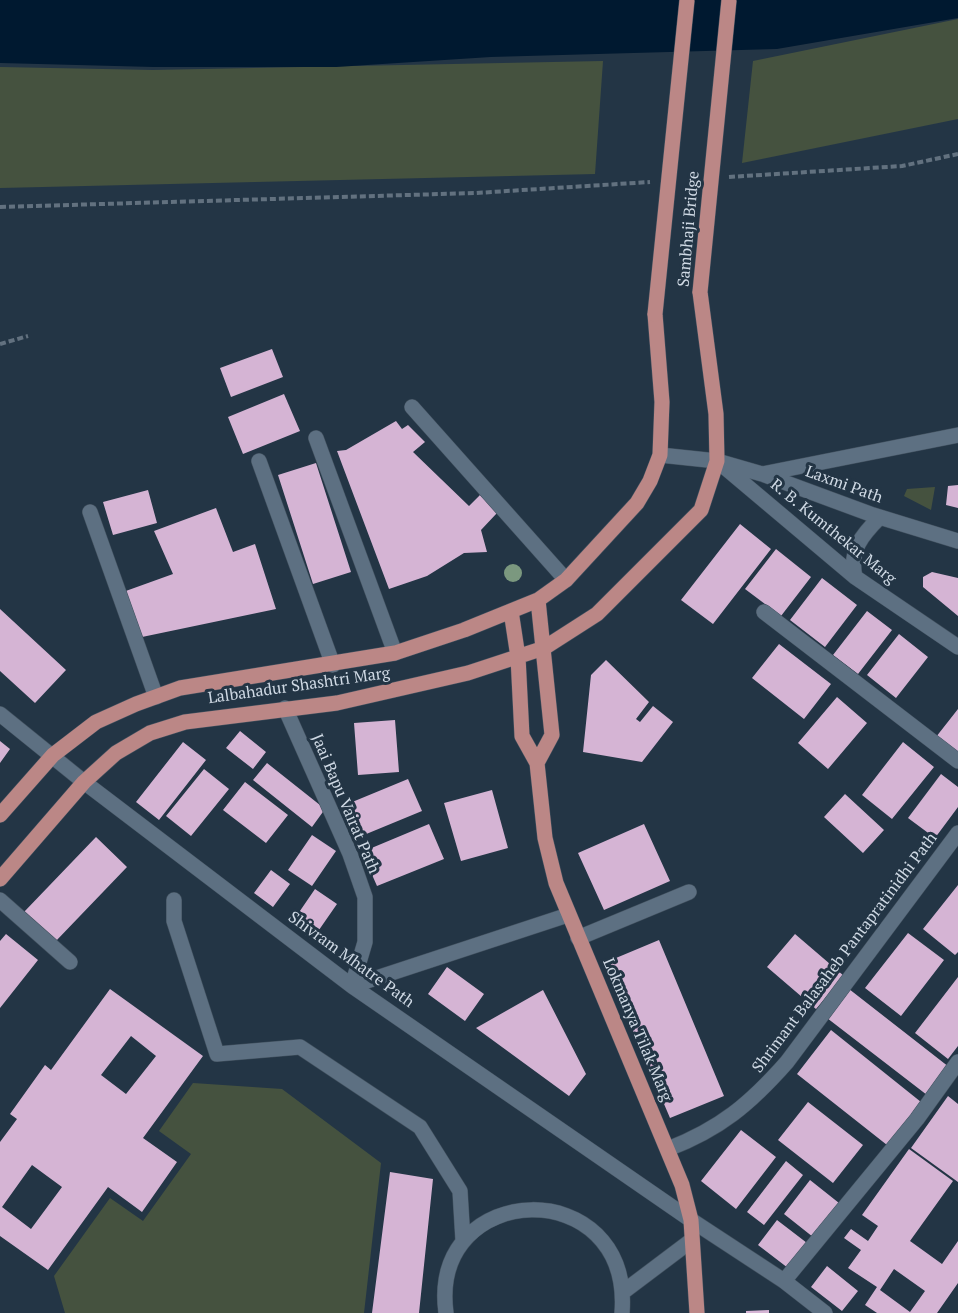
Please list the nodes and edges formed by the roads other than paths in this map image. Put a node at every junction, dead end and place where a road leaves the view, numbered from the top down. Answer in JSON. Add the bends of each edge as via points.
{"nodes":[{"id":1,"x":687,"y":0,"type":"edge"},
{"id":2,"x":729,"y":0,"type":"edge"},
{"id":3,"x":412,"y":407,"type":"dead end"},
{"id":4,"x":958,"y":435,"type":"edge"},
{"id":5,"x":316,"y":438,"type":"dead end"},
{"id":6,"x":660,"y":455,"type":"junction"},
{"id":7,"x":259,"y":461,"type":"dead end"},
{"id":8,"x":717,"y":461,"type":"junction"},
{"id":9,"x":762,"y":474,"type":"junction"},
{"id":10,"x":90,"y":512,"type":"dead end"},
{"id":11,"x":880,"y":517,"type":"junction"},
{"id":12,"x":958,"y":541,"type":"edge"},
{"id":13,"x":855,"y":577,"type":"junction"},
{"id":14,"x":566,"y":580,"type":"junction"},
{"id":15,"x":538,"y":600,"type":"junction"},
{"id":16,"x":511,"y":611,"type":"junction"},
{"id":17,"x":764,"y":612,"type":"dead end"},
{"id":18,"x":958,"y":647,"type":"edge"},
{"id":19,"x":544,"y":648,"type":"junction"},
{"id":20,"x":395,"y":653,"type":"junction"},
{"id":21,"x":518,"y":657,"type":"junction"},
{"id":22,"x":333,"y":665,"type":"junction"},
{"id":23,"x":156,"y":697,"type":"junction"},
{"id":24,"x":285,"y":708,"type":"junction"},
{"id":25,"x":0,"y":714,"type":"edge"},
{"id":26,"x":53,"y":755,"type":"junction"},
{"id":27,"x":958,"y":761,"type":"edge"},
{"id":28,"x":537,"y":763,"type":"junction"},
{"id":29,"x":84,"y":782,"type":"junction"},
{"id":30,"x":0,"y":815,"type":"edge"},
{"id":31,"x":958,"y":833,"type":"edge"},
{"id":32,"x":0,"y":879,"type":"edge"},
{"id":33,"x":689,"y":892,"type":"dead end"},
{"id":34,"x":0,"y":900,"type":"edge"},
{"id":35,"x":174,"y":900,"type":"dead end"},
{"id":36,"x":567,"y":915,"type":"junction"},
{"id":37,"x":578,"y":939,"type":"junction"},
{"id":38,"x":70,"y":962,"type":"dead end"},
{"id":39,"x":352,"y":986,"type":"junction"},
{"id":40,"x":958,"y":1062,"type":"edge"},
{"id":41,"x":668,"y":1149,"type":"junction"},
{"id":42,"x":691,"y":1220,"type":"junction"},
{"id":43,"x":692,"y":1240,"type":"junction"},
{"id":44,"x":464,"y":1241,"type":"junction"},
{"id":45,"x":784,"y":1281,"type":"junction"},
{"id":46,"x":623,"y":1292,"type":"junction"},
{"id":47,"x":446,"y":1313,"type":"edge"},
{"id":48,"x":622,"y":1313,"type":"edge"},
{"id":49,"x":697,"y":1313,"type":"edge"},
{"id":50,"x":825,"y":1313,"type":"edge"}],
"edges":[{"from":1,"to":6,"type":"main road","name":"Sambhaji Bridge","bridge":true,"via":[[655,314],[662,402]]},
{"from":2,"to":8,"type":"main road","name":"Sambhaji Bridge","bridge":true,"via":[[700,292],[716,414]]},
{"from":3,"to":14,"type":"street"},
{"from":4,"to":9,"type":"street"},
{"from":5,"to":20,"type":"street"},
{"from":6,"to":8,"type":"street","name":"Laxmi Path"},
{"from":6,"to":14,"type":"main road","name":"Lalbahadur Shashtri Marg","via":[[637,503]]},
{"from":7,"to":22,"type":"street"},
{"from":8,"to":9,"type":"street","name":"Laxmi Path"},
{"from":8,"to":13,"type":"street","name":"R. B. Kumthekar Marg"},
{"from":8,"to":19,"type":"main road","name":"Lalbahadur Shashtri Marg","via":[[701,510],[597,614]]},
{"from":9,"to":11,"type":"street","name":"Laxmi Path"},
{"from":10,"to":23,"type":"street"},
{"from":11,"to":12,"type":"street","name":"Laxmi Path"},
{"from":11,"to":13,"type":"street","via":[[855,549]]},
{"from":13,"to":18,"type":"street","name":"R. B. Kumthekar Marg"},
{"from":14,"to":15,"type":"main road","name":"Lalbahadur Shashtri Marg"},
{"from":15,"to":16,"type":"main road","name":"Lalbahadur Shashtri Marg"},
{"from":15,"to":19,"type":"main road"},
{"from":16,"to":20,"type":"main road","name":"Lalbahadur Shashtri Marg"},
{"from":16,"to":21,"type":"main road","name":"Lokmanya Tilak Marg"},
{"from":17,"to":27,"type":"street"},
{"from":19,"to":21,"type":"main road","name":"Lalbahadur Shashtri Marg"},
{"from":19,"to":28,"type":"main road","via":[[552,735]]},
{"from":20,"to":22,"type":"main road","name":"Lalbahadur Shashtri Marg"},
{"from":21,"to":24,"type":"main road","name":"Lalbahadur Shashtri Marg","via":[[409,688],[337,703]]},
{"from":21,"to":28,"type":"main road","name":"Lokmanya Tilak Marg","via":[[522,736]]},
{"from":22,"to":23,"type":"main road","name":"Lalbahadur Shashtri Marg","via":[[242,676],[180,688]]},
{"from":23,"to":26,"type":"main road","name":"Lalbahadur Shashtri Marg","via":[[96,722]]},
{"from":24,"to":29,"type":"main road","name":"Lalbahadur Shashtri Marg","via":[[185,722],[150,733],[116,753]]},
{"from":24,"to":39,"type":"street","name":"Jaai Bapu Vairat Path","via":[[350,854],[364,897],[365,942]]},
{"from":25,"to":26,"type":"street","name":"Shivram Mhatre Path"},
{"from":26,"to":29,"type":"street","name":"Shivram Mhatre Path"},
{"from":26,"to":30,"type":"main road","name":"Lalbahadur Shashtri Marg"},
{"from":28,"to":36,"type":"main road","name":"Lokmanya Tilak Marg","via":[[545,838]]},
{"from":29,"to":32,"type":"main road","name":"Lalbahadur Shashtri Marg"},
{"from":29,"to":39,"type":"street","name":"Shivram Mhatre Path"},
{"from":31,"to":41,"type":"street","name":"Shrimant Balasaheb Pantapratinidhi Path","via":[[787,1062],[757,1096],[726,1121]]},
{"from":33,"to":37,"type":"street"},
{"from":34,"to":38,"type":"street"},
{"from":35,"to":44,"type":"street","via":[[174,921],[216,1054],[300,1047],[420,1127],[460,1191]]},
{"from":36,"to":37,"type":"main road","name":"Lokmanya Tilak Marg"},
{"from":36,"to":39,"type":"street"},
{"from":37,"to":41,"type":"main road","name":"Lokmanya Tilak Marg"},
{"from":39,"to":42,"type":"street","name":"Shivram Mhatre Path"},
{"from":40,"to":45,"type":"street","via":[[917,1119]]},
{"from":41,"to":42,"type":"main road","name":"Lokmanya Tilak Marg"},
{"from":42,"to":43,"type":"main road","name":"Lokmanya Tilak Marg"},
{"from":42,"to":45,"type":"street","name":"Shivram Mhatre Path"},
{"from":43,"to":46,"type":"street"},
{"from":43,"to":49,"type":"main road","name":"Lokmanya Tilak Marg"},
{"from":44,"to":46,"type":"street","via":[[486,1221],[515,1210],[545,1209],[565,1215],[599,1236],[616,1262]]},
{"from":44,"to":47,"type":"street","via":[[449,1266],[444,1295]]},
{"from":45,"to":50,"type":"street","name":"Shivram Mhatre Path"},
{"from":46,"to":48,"type":"street"}]}
